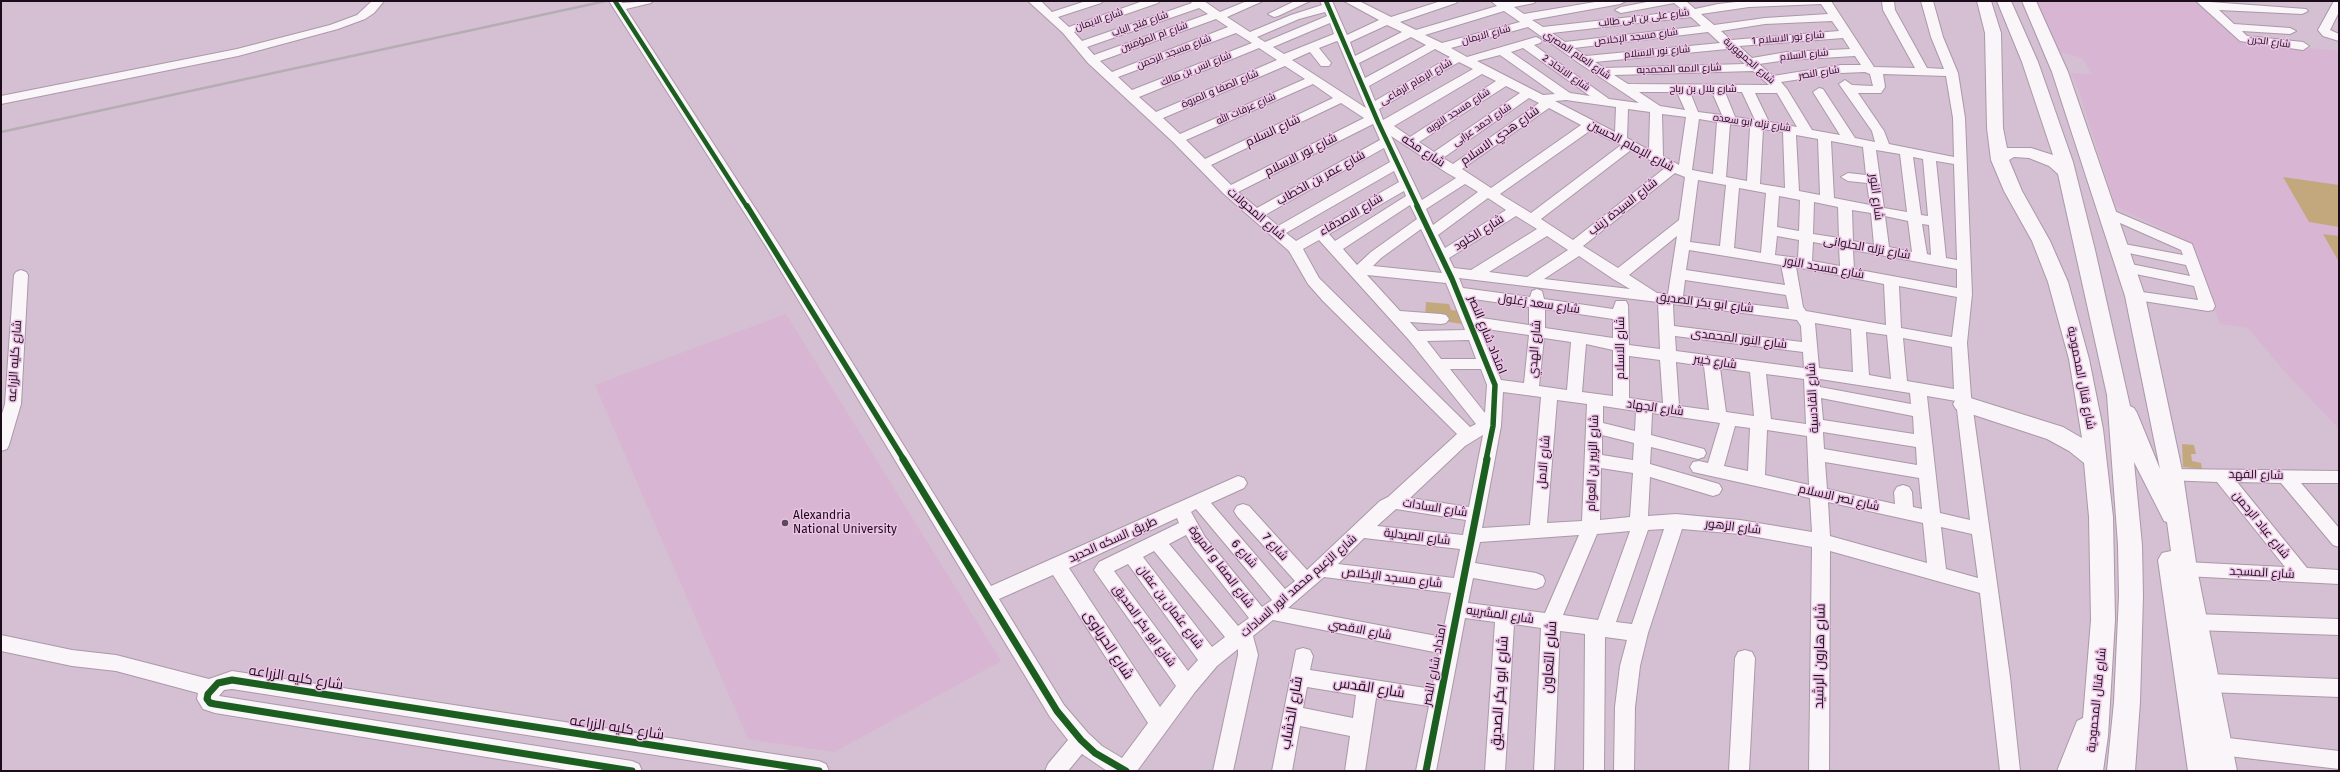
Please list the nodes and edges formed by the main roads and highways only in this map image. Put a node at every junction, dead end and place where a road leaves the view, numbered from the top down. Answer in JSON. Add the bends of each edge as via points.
{"nodes":[{"id":1,"x":1984,"y":1,"type":"edge"},
{"id":2,"x":2028,"y":1,"type":"edge"},
{"id":3,"x":2009,"y":5,"type":"edge"},
{"id":4,"x":1995,"y":128,"type":"junction"},
{"id":5,"x":2054,"y":133,"type":"junction"},
{"id":6,"x":2000,"y":160,"type":"junction"},
{"id":7,"x":2066,"y":172,"type":"junction"},
{"id":8,"x":2118,"y":395,"type":"junction"},
{"id":9,"x":1963,"y":400,"type":"road end"},
{"id":10,"x":2095,"y":459,"type":"junction"},
{"id":11,"x":2179,"y":532,"type":"junction"},
{"id":12,"x":2101,"y":676,"type":"junction"},
{"id":13,"x":2122,"y":765,"type":"edge"},
{"id":14,"x":2071,"y":771,"type":"edge"},
{"id":15,"x":2089,"y":771,"type":"edge"},
{"id":16,"x":2202,"y":771,"type":"edge"},
{"id":17,"x":2224,"y":771,"type":"edge"}],
"edges":[{"from":1,"to":4,"type":"main road","name":"شارع قنال المحمودية","via":[[1993,33]]},
{"from":2,"to":11,"type":"main road","via":[[2060,72],[2135,296],[2172,475]]},
{"from":3,"to":5,"type":"main road"},
{"from":4,"to":5,"type":"main road","via":[[2015,139],[2034,143],[2049,140]]},
{"from":4,"to":6,"type":"main road","name":"شارع قنال المحمودية"},
{"from":5,"to":7,"type":"main road"},
{"from":6,"to":7,"type":"main road","via":[[2008,153],[2030,153],[2050,159]]},
{"from":6,"to":10,"type":"main road","name":"شارع قنال المحمودية","via":[[2013,191],[2041,241],[2065,303],[2079,359]]},
{"from":7,"to":8,"type":"main road"},
{"from":8,"to":11,"type":"main road","via":[[2148,468]]},
{"from":8,"to":13,"type":"main road","via":[[2130,545],[2131,596]]},
{"from":9,"to":10,"type":"main road","via":[[2055,433]]},
{"from":10,"to":12,"type":"main road","name":"شارع قنال المحمودية","via":[[2104,567]]},
{"from":11,"to":16,"type":"main road","via":[[2168,550]]},
{"from":11,"to":17,"type":"main road"},
{"from":12,"to":14,"type":"main road","via":[[2083,740]]},
{"from":12,"to":15,"type":"main road","name":"شارع قنال المحمودية"}]}
